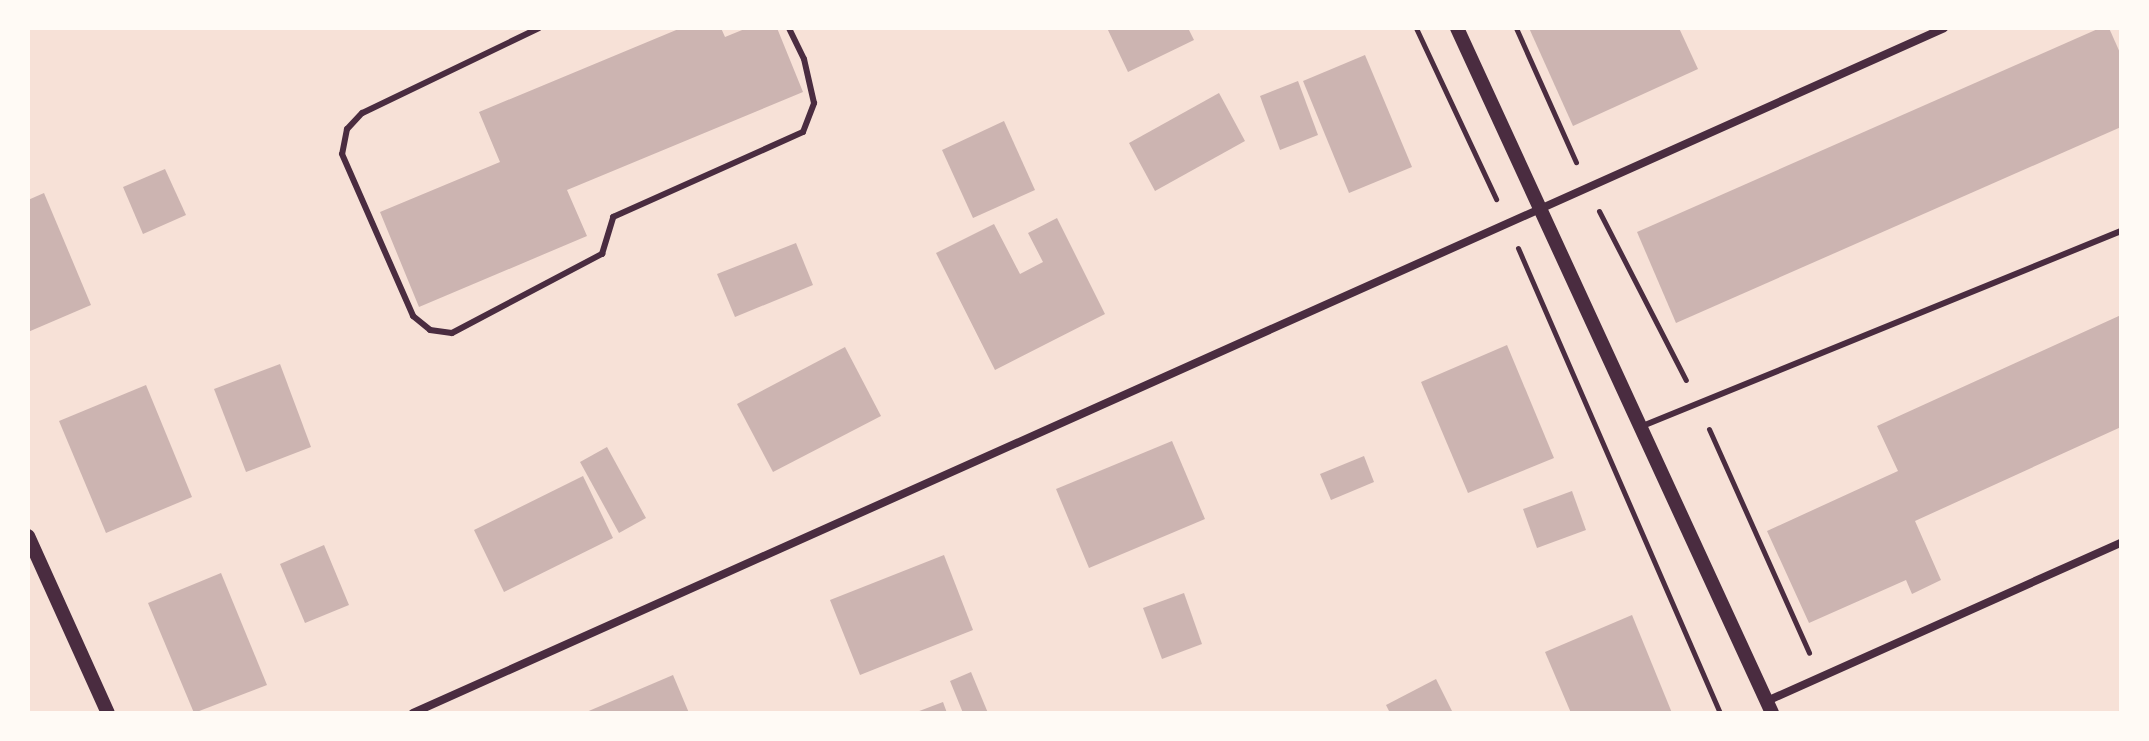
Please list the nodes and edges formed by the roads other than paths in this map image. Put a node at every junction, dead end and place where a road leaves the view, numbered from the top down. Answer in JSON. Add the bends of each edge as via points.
{"nodes":[{"id":1,"x":539,"y":28,"type":"edge"},
{"id":2,"x":789,"y":28,"type":"edge"},
{"id":3,"x":1457,"y":28,"type":"edge"},
{"id":4,"x":1944,"y":28,"type":"edge"},
{"id":5,"x":1539,"y":207,"type":"junction"},
{"id":6,"x":2121,"y":231,"type":"edge"},
{"id":7,"x":1640,"y":427,"type":"junction"},
{"id":8,"x":28,"y":536,"type":"edge"},
{"id":9,"x":2121,"y":543,"type":"edge"},
{"id":10,"x":1769,"y":707,"type":"edge"},
{"id":11,"x":108,"y":713,"type":"edge"},
{"id":12,"x":413,"y":713,"type":"edge"}],
"edges":[{"from":1,"to":2,"type":"lane","via":[[362,113],[347,129],[342,154],[413,316],[430,330],[452,333],[602,254],[613,217],[803,132],[814,103],[804,59]]},
{"from":3,"to":5,"type":"street"},
{"from":4,"to":5,"type":"street"},
{"from":5,"to":7,"type":"street"},
{"from":5,"to":12,"type":"street"},
{"from":6,"to":7,"type":"lane"},
{"from":7,"to":10,"type":"street"},
{"from":8,"to":11,"type":"street"},
{"from":9,"to":10,"type":"street","via":[[1820,678]]}]}
